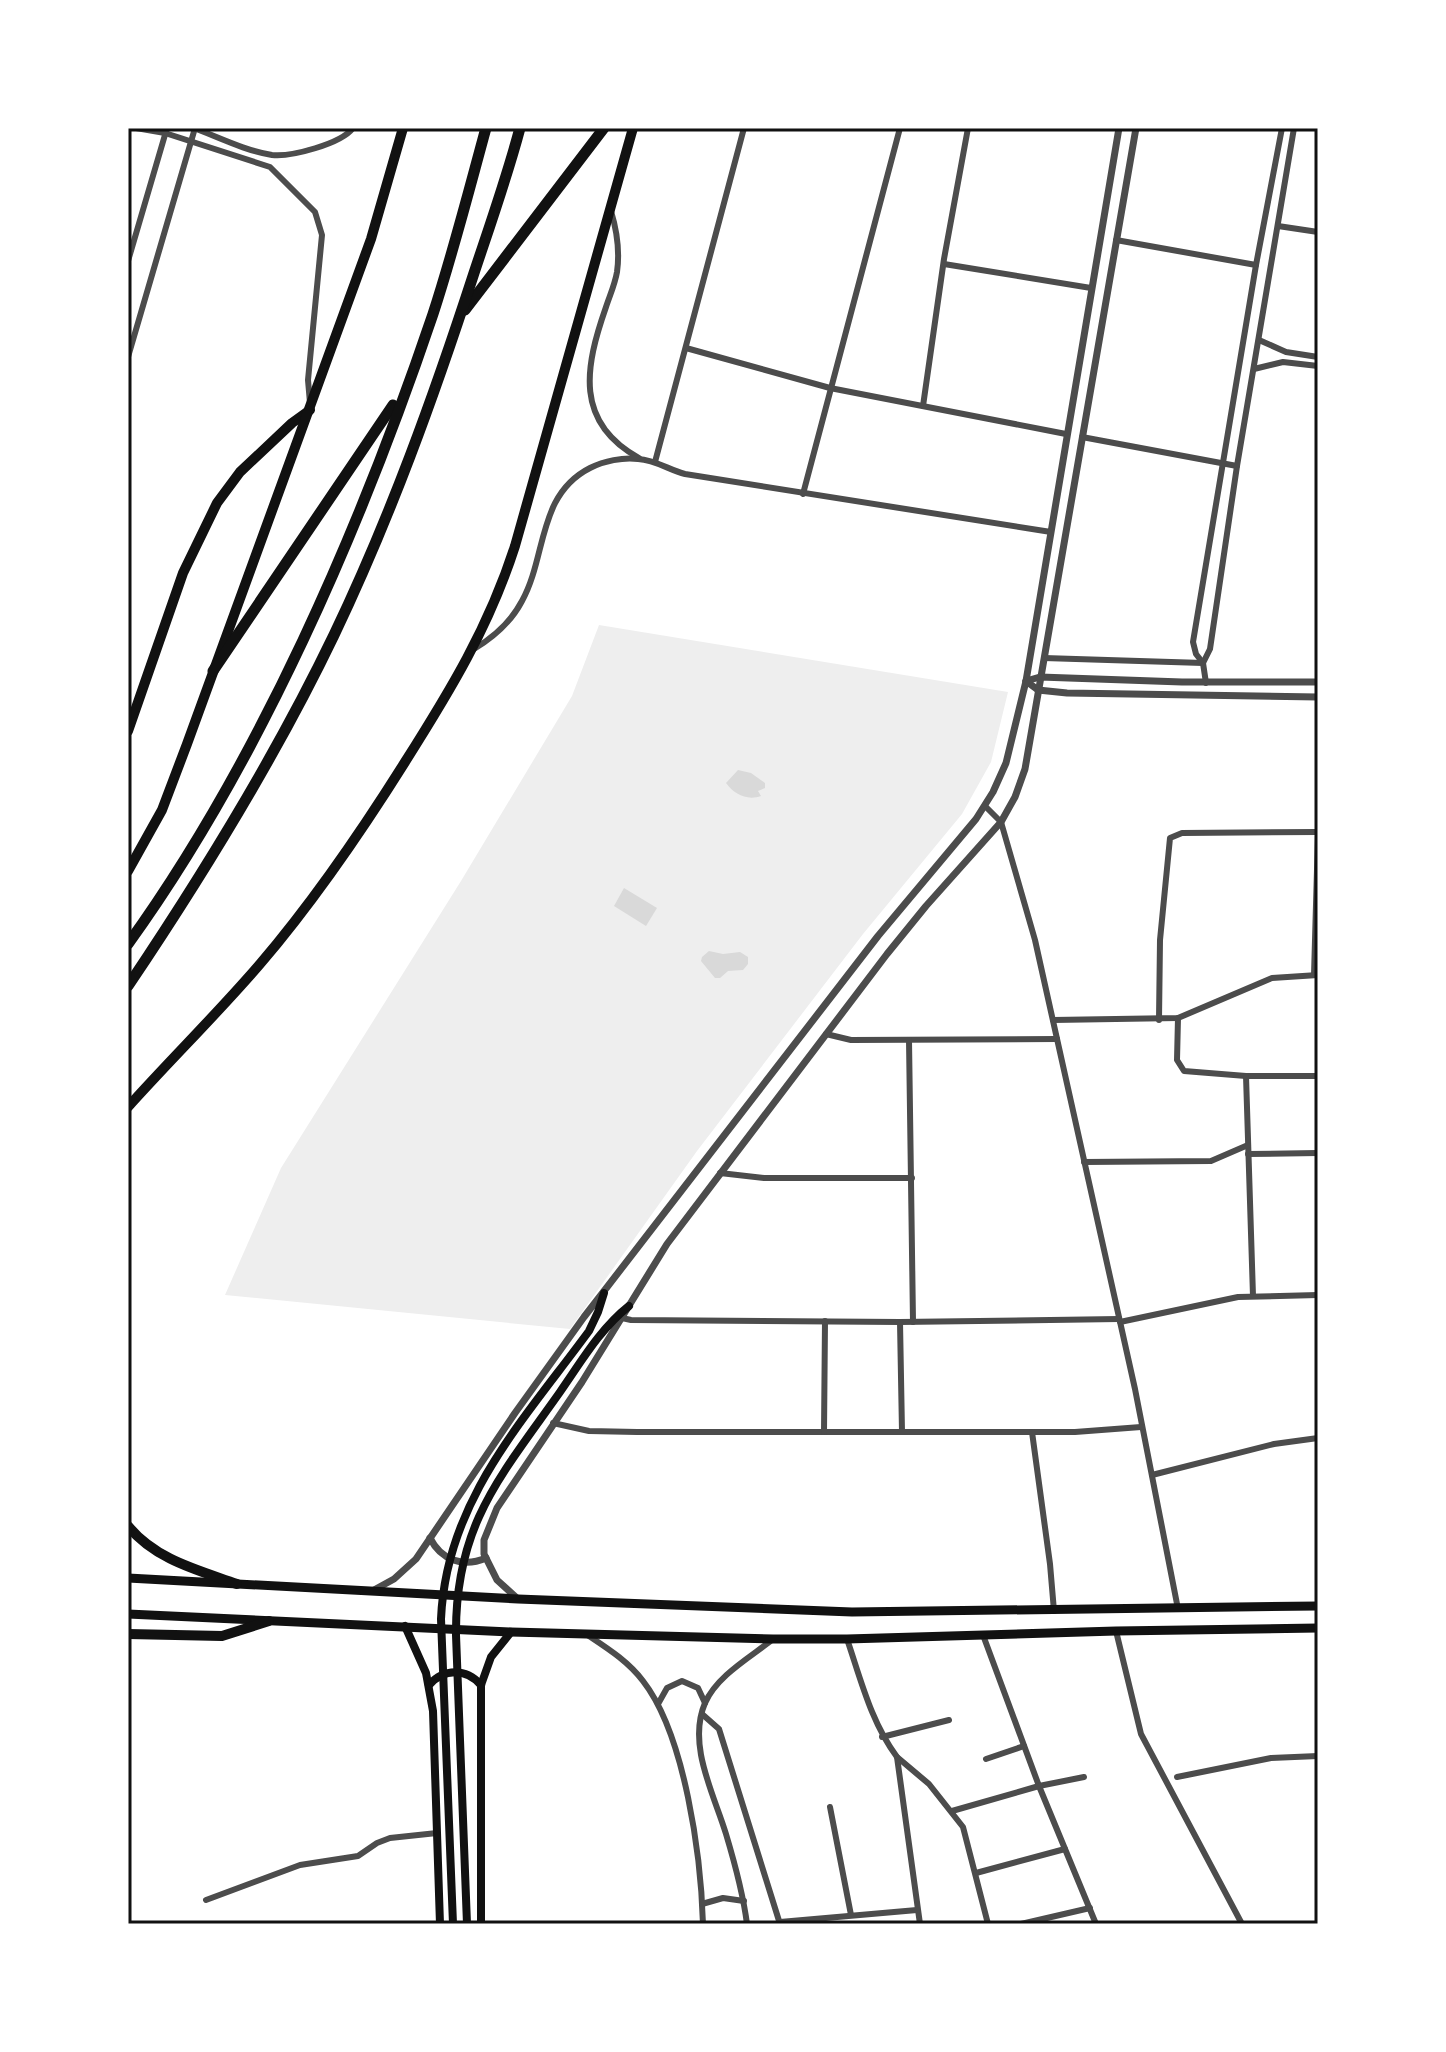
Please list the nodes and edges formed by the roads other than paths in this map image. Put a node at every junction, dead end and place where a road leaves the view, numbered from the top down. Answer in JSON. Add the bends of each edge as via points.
{"nodes":[{"id":1,"x":136,"y":128,"type":"edge"},
{"id":2,"x":195,"y":128,"type":"edge"},
{"id":3,"x":353,"y":128,"type":"edge"},
{"id":4,"x":403,"y":128,"type":"edge"},
{"id":5,"x":486,"y":128,"type":"edge"},
{"id":6,"x":520,"y":128,"type":"edge"},
{"id":7,"x":604,"y":128,"type":"edge"},
{"id":8,"x":633,"y":128,"type":"edge"},
{"id":9,"x":744,"y":128,"type":"edge"},
{"id":10,"x":900,"y":128,"type":"edge"},
{"id":11,"x":968,"y":128,"type":"edge"},
{"id":12,"x":1119,"y":128,"type":"edge"},
{"id":13,"x":1136,"y":128,"type":"edge"},
{"id":14,"x":1282,"y":128,"type":"edge"},
{"id":15,"x":1294,"y":128,"type":"edge"},
{"id":16,"x":166,"y":130,"type":"edge"},
{"id":17,"x":191,"y":142,"type":"junction"},
{"id":18,"x":611,"y":211,"type":"junction"},
{"id":19,"x":1278,"y":226,"type":"junction"},
{"id":20,"x":1318,"y":232,"type":"edge"},
{"id":21,"x":1116,"y":240,"type":"junction"},
{"id":22,"x":128,"y":261,"type":"edge"},
{"id":23,"x":944,"y":264,"type":"junction"},
{"id":24,"x":1256,"y":265,"type":"junction"},
{"id":25,"x":1091,"y":288,"type":"junction"},
{"id":26,"x":460,"y":317,"type":"junction"},
{"id":27,"x":1259,"y":340,"type":"junction"},
{"id":28,"x":686,"y":348,"type":"junction"},
{"id":29,"x":128,"y":357,"type":"edge"},
{"id":30,"x":1318,"y":357,"type":"edge"},
{"id":31,"x":1318,"y":366,"type":"edge"},
{"id":32,"x":1254,"y":369,"type":"junction"},
{"id":33,"x":408,"y":381,"type":"junction"},
{"id":34,"x":830,"y":388,"type":"junction"},
{"id":35,"x":923,"y":406,"type":"junction"},
{"id":36,"x":311,"y":408,"type":"junction"},
{"id":37,"x":1066,"y":434,"type":"junction"},
{"id":38,"x":1082,"y":437,"type":"junction"},
{"id":39,"x":639,"y":458,"type":"junction"},
{"id":40,"x":655,"y":462,"type":"junction"},
{"id":41,"x":1223,"y":463,"type":"junction"},
{"id":42,"x":1237,"y":466,"type":"junction"},
{"id":43,"x":803,"y":494,"type":"junction"},
{"id":44,"x":1051,"y":532,"type":"junction"},
{"id":45,"x":474,"y":649,"type":"junction"},
{"id":46,"x":1044,"y":658,"type":"junction"},
{"id":47,"x":1203,"y":663,"type":"junction"},
{"id":48,"x":213,"y":671,"type":"junction"},
{"id":49,"x":1040,"y":677,"type":"junction"},
{"id":50,"x":1026,"y":681,"type":"junction"},
{"id":51,"x":1182,"y":682,"type":"junction"},
{"id":52,"x":1318,"y":682,"type":"edge"},
{"id":53,"x":1206,"y":683,"type":"junction"},
{"id":54,"x":1038,"y":690,"type":"junction"},
{"id":55,"x":1182,"y":696,"type":"junction"},
{"id":56,"x":1318,"y":697,"type":"edge"},
{"id":57,"x":128,"y":731,"type":"edge"},
{"id":58,"x":985,"y":806,"type":"junction"},
{"id":59,"x":1001,"y":822,"type":"junction"},
{"id":60,"x":1318,"y":833,"type":"edge"},
{"id":61,"x":128,"y":871,"type":"edge"},
{"id":62,"x":128,"y":944,"type":"edge"},
{"id":63,"x":1316,"y":975,"type":"edge"},
{"id":64,"x":128,"y":986,"type":"edge"},
{"id":65,"x":1178,"y":1018,"type":"junction"},
{"id":66,"x":1053,"y":1020,"type":"junction"},
{"id":67,"x":1159,"y":1020,"type":"junction"},
{"id":68,"x":826,"y":1034,"type":"junction"},
{"id":69,"x":1057,"y":1039,"type":"junction"},
{"id":70,"x":909,"y":1040,"type":"junction"},
{"id":71,"x":1246,"y":1076,"type":"junction"},
{"id":72,"x":1318,"y":1076,"type":"edge"},
{"id":73,"x":128,"y":1107,"type":"edge"},
{"id":74,"x":732,"y":1127,"type":"junction"},
{"id":75,"x":748,"y":1137,"type":"junction"},
{"id":76,"x":1248,"y":1145,"type":"junction"},
{"id":77,"x":1318,"y":1153,"type":"edge"},
{"id":78,"x":1248,"y":1154,"type":"junction"},
{"id":79,"x":1084,"y":1162,"type":"junction"},
{"id":80,"x":720,"y":1173,"type":"junction"},
{"id":81,"x":912,"y":1178,"type":"junction"},
{"id":82,"x":604,"y":1293,"type":"junction"},
{"id":83,"x":1318,"y":1295,"type":"edge"},
{"id":84,"x":1253,"y":1296,"type":"junction"},
{"id":85,"x":629,"y":1306,"type":"junction"},
{"id":86,"x":622,"y":1318,"type":"junction"},
{"id":87,"x":1120,"y":1320,"type":"junction"},
{"id":88,"x":825,"y":1321,"type":"junction"},
{"id":89,"x":900,"y":1322,"type":"junction"},
{"id":90,"x":913,"y":1322,"type":"junction"},
{"id":91,"x":553,"y":1423,"type":"junction"},
{"id":92,"x":1141,"y":1427,"type":"junction"},
{"id":93,"x":824,"y":1432,"type":"junction"},
{"id":94,"x":902,"y":1432,"type":"junction"},
{"id":95,"x":1032,"y":1432,"type":"junction"},
{"id":96,"x":1318,"y":1438,"type":"edge"},
{"id":97,"x":1152,"y":1475,"type":"junction"},
{"id":98,"x":128,"y":1526,"type":"edge"},
{"id":99,"x":430,"y":1538,"type":"junction"},
{"id":100,"x":486,"y":1558,"type":"junction"},
{"id":101,"x":128,"y":1578,"type":"edge"},
{"id":102,"x":237,"y":1584,"type":"junction"},
{"id":103,"x":369,"y":1592,"type":"junction"},
{"id":104,"x":518,"y":1599,"type":"junction"},
{"id":105,"x":1318,"y":1606,"type":"edge"},
{"id":106,"x":1178,"y":1609,"type":"junction"},
{"id":107,"x":1054,"y":1611,"type":"junction"},
{"id":108,"x":128,"y":1614,"type":"edge"},
{"id":109,"x":269,"y":1621,"type":"junction"},
{"id":110,"x":405,"y":1626,"type":"junction"},
{"id":111,"x":1318,"y":1628,"type":"edge"},
{"id":112,"x":1116,"y":1631,"type":"junction"},
{"id":113,"x":511,"y":1632,"type":"junction"},
{"id":114,"x":128,"y":1634,"type":"edge"},
{"id":115,"x":586,"y":1634,"type":"junction"},
{"id":116,"x":983,"y":1635,"type":"junction"},
{"id":117,"x":773,"y":1639,"type":"junction"},
{"id":118,"x":847,"y":1639,"type":"junction"},
{"id":119,"x":429,"y":1685,"type":"junction"},
{"id":120,"x":481,"y":1685,"type":"junction"},
{"id":121,"x":705,"y":1703,"type":"junction"},
{"id":122,"x":658,"y":1704,"type":"junction"},
{"id":123,"x":702,"y":1714,"type":"junction"},
{"id":124,"x":949,"y":1720,"type":"dead end"},
{"id":125,"x":882,"y":1737,"type":"junction"},
{"id":126,"x":1024,"y":1746,"type":"junction"},
{"id":127,"x":1318,"y":1756,"type":"edge"},
{"id":128,"x":897,"y":1757,"type":"junction"},
{"id":129,"x":986,"y":1759,"type":"dead end"},
{"id":130,"x":1084,"y":1777,"type":"dead end"},
{"id":131,"x":1177,"y":1777,"type":"dead end"},
{"id":132,"x":1039,"y":1786,"type":"junction"},
{"id":133,"x":830,"y":1807,"type":"dead end"},
{"id":134,"x":952,"y":1811,"type":"junction"},
{"id":135,"x":437,"y":1833,"type":"junction"},
{"id":136,"x":1065,"y":1849,"type":"junction"},
{"id":137,"x":976,"y":1873,"type":"junction"},
{"id":138,"x":206,"y":1900,"type":"dead end"},
{"id":139,"x":744,"y":1901,"type":"junction"},
{"id":140,"x":702,"y":1904,"type":"junction"},
{"id":141,"x":1090,"y":1908,"type":"junction"},
{"id":142,"x":917,"y":1910,"type":"junction"},
{"id":143,"x":851,"y":1915,"type":"junction"},
{"id":144,"x":780,"y":1923,"type":"edge"},
{"id":145,"x":440,"y":1924,"type":"edge"},
{"id":146,"x":453,"y":1924,"type":"edge"},
{"id":147,"x":467,"y":1924,"type":"edge"},
{"id":148,"x":481,"y":1924,"type":"edge"},
{"id":149,"x":703,"y":1924,"type":"edge"},
{"id":150,"x":747,"y":1924,"type":"edge"},
{"id":151,"x":920,"y":1924,"type":"edge"},
{"id":152,"x":988,"y":1924,"type":"edge"},
{"id":153,"x":1021,"y":1924,"type":"edge"},
{"id":154,"x":1096,"y":1924,"type":"edge"},
{"id":155,"x":1242,"y":1924,"type":"edge"}],
"edges":[{"from":1,"to":16,"type":"street"},
{"from":2,"to":3,"type":"street","via":[[273,155],[328,144]]},
{"from":2,"to":17,"type":"street"},
{"from":4,"to":36,"type":"highway","via":[[371,239]]},
{"from":5,"to":33,"type":"highway"},
{"from":6,"to":26,"type":"highway"},
{"from":7,"to":26,"type":"highway"},
{"from":8,"to":18,"type":"highway"},
{"from":9,"to":28,"type":"street"},
{"from":10,"to":34,"type":"street"},
{"from":11,"to":23,"type":"street"},
{"from":12,"to":25,"type":"street"},
{"from":13,"to":21,"type":"street"},
{"from":14,"to":24,"type":"street"},
{"from":15,"to":19,"type":"street"},
{"from":16,"to":17,"type":"street"},
{"from":16,"to":22,"type":"street"},
{"from":17,"to":29,"type":"street"},
{"from":17,"to":36,"type":"street","via":[[270,167],[318,217],[322,235],[308,380]]},
{"from":18,"to":39,"type":"street","via":[[617,272],[591,359],[589,390],[604,429]]},
{"from":18,"to":45,"type":"highway","via":[[515,546]]},
{"from":19,"to":20,"type":"street"},
{"from":19,"to":27,"type":"street"},
{"from":21,"to":24,"type":"street"},
{"from":21,"to":38,"type":"street"},
{"from":23,"to":25,"type":"street"},
{"from":23,"to":35,"type":"street"},
{"from":24,"to":41,"type":"street"},
{"from":25,"to":37,"type":"street"},
{"from":26,"to":64,"type":"highway","via":[[375,544],[311,681],[238,815]]},
{"from":27,"to":30,"type":"street","via":[[1279,350]]},
{"from":27,"to":32,"type":"street"},
{"from":28,"to":34,"type":"street"},
{"from":28,"to":40,"type":"street"},
{"from":31,"to":32,"type":"street","via":[[1283,362]]},
{"from":32,"to":42,"type":"street"},
{"from":33,"to":48,"type":"highway"},
{"from":33,"to":62,"type":"highway","via":[[351,531],[279,686],[198,837]]},
{"from":34,"to":35,"type":"street"},
{"from":34,"to":43,"type":"street"},
{"from":35,"to":37,"type":"street"},
{"from":36,"to":48,"type":"highway"},
{"from":36,"to":57,"type":"highway","via":[[240,472],[217,503],[179,583]]},
{"from":37,"to":44,"type":"street"},
{"from":38,"to":41,"type":"street"},
{"from":38,"to":46,"type":"street"},
{"from":39,"to":40,"type":"street"},
{"from":39,"to":45,"type":"street","via":[[596,465],[565,488],[550,513],[522,601],[498,632]]},
{"from":40,"to":43,"type":"street","via":[[685,474]]},
{"from":41,"to":42,"type":"street"},
{"from":41,"to":47,"type":"street","via":[[1193,642]]},
{"from":42,"to":47,"type":"street","via":[[1210,649]]},
{"from":43,"to":44,"type":"street"},
{"from":44,"to":50,"type":"street"},
{"from":45,"to":73,"type":"highway","via":[[386,794],[303,912]]},
{"from":46,"to":47,"type":"street"},
{"from":46,"to":49,"type":"street"},
{"from":47,"to":53,"type":"street"},
{"from":48,"to":61,"type":"highway","via":[[162,810]]},
{"from":49,"to":50,"type":"street"},
{"from":49,"to":51,"type":"street"},
{"from":49,"to":54,"type":"street"},
{"from":50,"to":54,"type":"street"},
{"from":50,"to":58,"type":"street","via":[[1012,748]]},
{"from":51,"to":53,"type":"street"},
{"from":51,"to":55,"type":"street"},
{"from":52,"to":53,"type":"street"},
{"from":54,"to":55,"type":"street"},
{"from":54,"to":59,"type":"street","via":[[1025,769]]},
{"from":55,"to":56,"type":"street"},
{"from":58,"to":59,"type":"street"},
{"from":58,"to":74,"type":"street"},
{"from":59,"to":66,"type":"street"},
{"from":59,"to":68,"type":"street","via":[[926,906]]},
{"from":60,"to":63,"type":"street"},
{"from":60,"to":67,"type":"street","via":[[1182,833],[1170,838]]},
{"from":63,"to":65,"type":"street","via":[[1286,975],[1258,983]]},
{"from":65,"to":67,"type":"street"},
{"from":65,"to":71,"type":"street","via":[[1177,1060],[1184,1071]]},
{"from":66,"to":67,"type":"street"},
{"from":66,"to":69,"type":"street"},
{"from":68,"to":70,"type":"street"},
{"from":68,"to":75,"type":"street"},
{"from":69,"to":70,"type":"street"},
{"from":69,"to":79,"type":"street"},
{"from":70,"to":81,"type":"street"},
{"from":71,"to":72,"type":"street"},
{"from":71,"to":76,"type":"street"},
{"from":74,"to":75,"type":"street"},
{"from":74,"to":82,"type":"street"},
{"from":75,"to":80,"type":"street"},
{"from":76,"to":78,"type":"street"},
{"from":76,"to":79,"type":"street","via":[[1211,1161]]},
{"from":77,"to":78,"type":"street"},
{"from":78,"to":84,"type":"street"},
{"from":79,"to":87,"type":"street"},
{"from":80,"to":81,"type":"street"},
{"from":80,"to":85,"type":"street"},
{"from":81,"to":90,"type":"street"},
{"from":82,"to":99,"type":"street"},
{"from":82,"to":146,"type":"main road","via":[[589,1331],[492,1463],[469,1504],[446,1571],[441,1619]]},
{"from":83,"to":84,"type":"street"},
{"from":84,"to":87,"type":"street"},
{"from":85,"to":86,"type":"street"},
{"from":85,"to":147,"type":"main road","via":[[603,1331],[534,1429],[481,1509],[467,1543],[456,1635]]},
{"from":86,"to":88,"type":"street"},
{"from":86,"to":91,"type":"street"},
{"from":87,"to":90,"type":"street"},
{"from":87,"to":92,"type":"street"},
{"from":88,"to":89,"type":"street"},
{"from":88,"to":93,"type":"street"},
{"from":89,"to":90,"type":"street"},
{"from":89,"to":94,"type":"street"},
{"from":91,"to":93,"type":"street","via":[[589,1431]]},
{"from":91,"to":100,"type":"street","via":[[497,1508],[484,1540]]},
{"from":92,"to":95,"type":"street"},
{"from":92,"to":97,"type":"street"},
{"from":93,"to":94,"type":"street"},
{"from":94,"to":95,"type":"street"},
{"from":95,"to":107,"type":"street"},
{"from":96,"to":97,"type":"street"},
{"from":97,"to":106,"type":"street"},
{"from":98,"to":102,"type":"highway","via":[[167,1558]]},
{"from":99,"to":100,"type":"street","via":[[437,1550],[455,1561]]},
{"from":99,"to":103,"type":"street","via":[[402,1573]]},
{"from":100,"to":104,"type":"street","via":[[497,1580]]},
{"from":101,"to":102,"type":"main road"},
{"from":102,"to":103,"type":"main road"},
{"from":103,"to":104,"type":"main road"},
{"from":104,"to":107,"type":"main road","via":[[837,1612]]},
{"from":105,"to":106,"type":"main road"},
{"from":106,"to":107,"type":"main road"},
{"from":108,"to":109,"type":"main road"},
{"from":109,"to":110,"type":"main road"},
{"from":109,"to":114,"type":"highway","via":[[222,1636]]},
{"from":110,"to":113,"type":"main road"},
{"from":110,"to":119,"type":"main road"},
{"from":111,"to":112,"type":"main road"},
{"from":112,"to":116,"type":"main road"},
{"from":112,"to":155,"type":"street","via":[[1141,1734]]},
{"from":113,"to":115,"type":"main road"},
{"from":113,"to":120,"type":"main road","via":[[491,1657]]},
{"from":115,"to":117,"type":"main road"},
{"from":115,"to":122,"type":"street","via":[[631,1667]]},
{"from":116,"to":118,"type":"main road"},
{"from":116,"to":126,"type":"street"},
{"from":117,"to":118,"type":"main road"},
{"from":117,"to":121,"type":"street","via":[[723,1679]]},
{"from":118,"to":125,"type":"street"},
{"from":119,"to":120,"type":"main road","via":[[453,1672],[472,1676]]},
{"from":119,"to":135,"type":"main road"},
{"from":120,"to":148,"type":"main road"},
{"from":121,"to":122,"type":"street","via":[[698,1688],[682,1681],[667,1688]]},
{"from":121,"to":123,"type":"street"},
{"from":122,"to":140,"type":"street","via":[[690,1805]]},
{"from":123,"to":139,"type":"street","via":[[699,1735],[705,1768]]},
{"from":123,"to":144,"type":"street","via":[[719,1729]]},
{"from":124,"to":125,"type":"street"},
{"from":125,"to":128,"type":"street"},
{"from":126,"to":129,"type":"street"},
{"from":126,"to":132,"type":"street"},
{"from":127,"to":131,"type":"street","via":[[1271,1758]]},
{"from":128,"to":134,"type":"street"},
{"from":128,"to":142,"type":"street"},
{"from":130,"to":132,"type":"street"},
{"from":132,"to":134,"type":"street"},
{"from":132,"to":136,"type":"street"},
{"from":133,"to":143,"type":"street"},
{"from":134,"to":137,"type":"street","via":[[963,1827]]},
{"from":135,"to":138,"type":"street","via":[[390,1838],[358,1856],[311,1862]]},
{"from":135,"to":145,"type":"main road"},
{"from":136,"to":137,"type":"street"},
{"from":136,"to":141,"type":"street"},
{"from":137,"to":152,"type":"street"},
{"from":139,"to":140,"type":"street","via":[[723,1898]]},
{"from":139,"to":150,"type":"street"},
{"from":140,"to":149,"type":"street"},
{"from":141,"to":153,"type":"street"},
{"from":141,"to":154,"type":"street"},
{"from":142,"to":143,"type":"street"},
{"from":142,"to":151,"type":"street"},
{"from":143,"to":144,"type":"street"}]}
